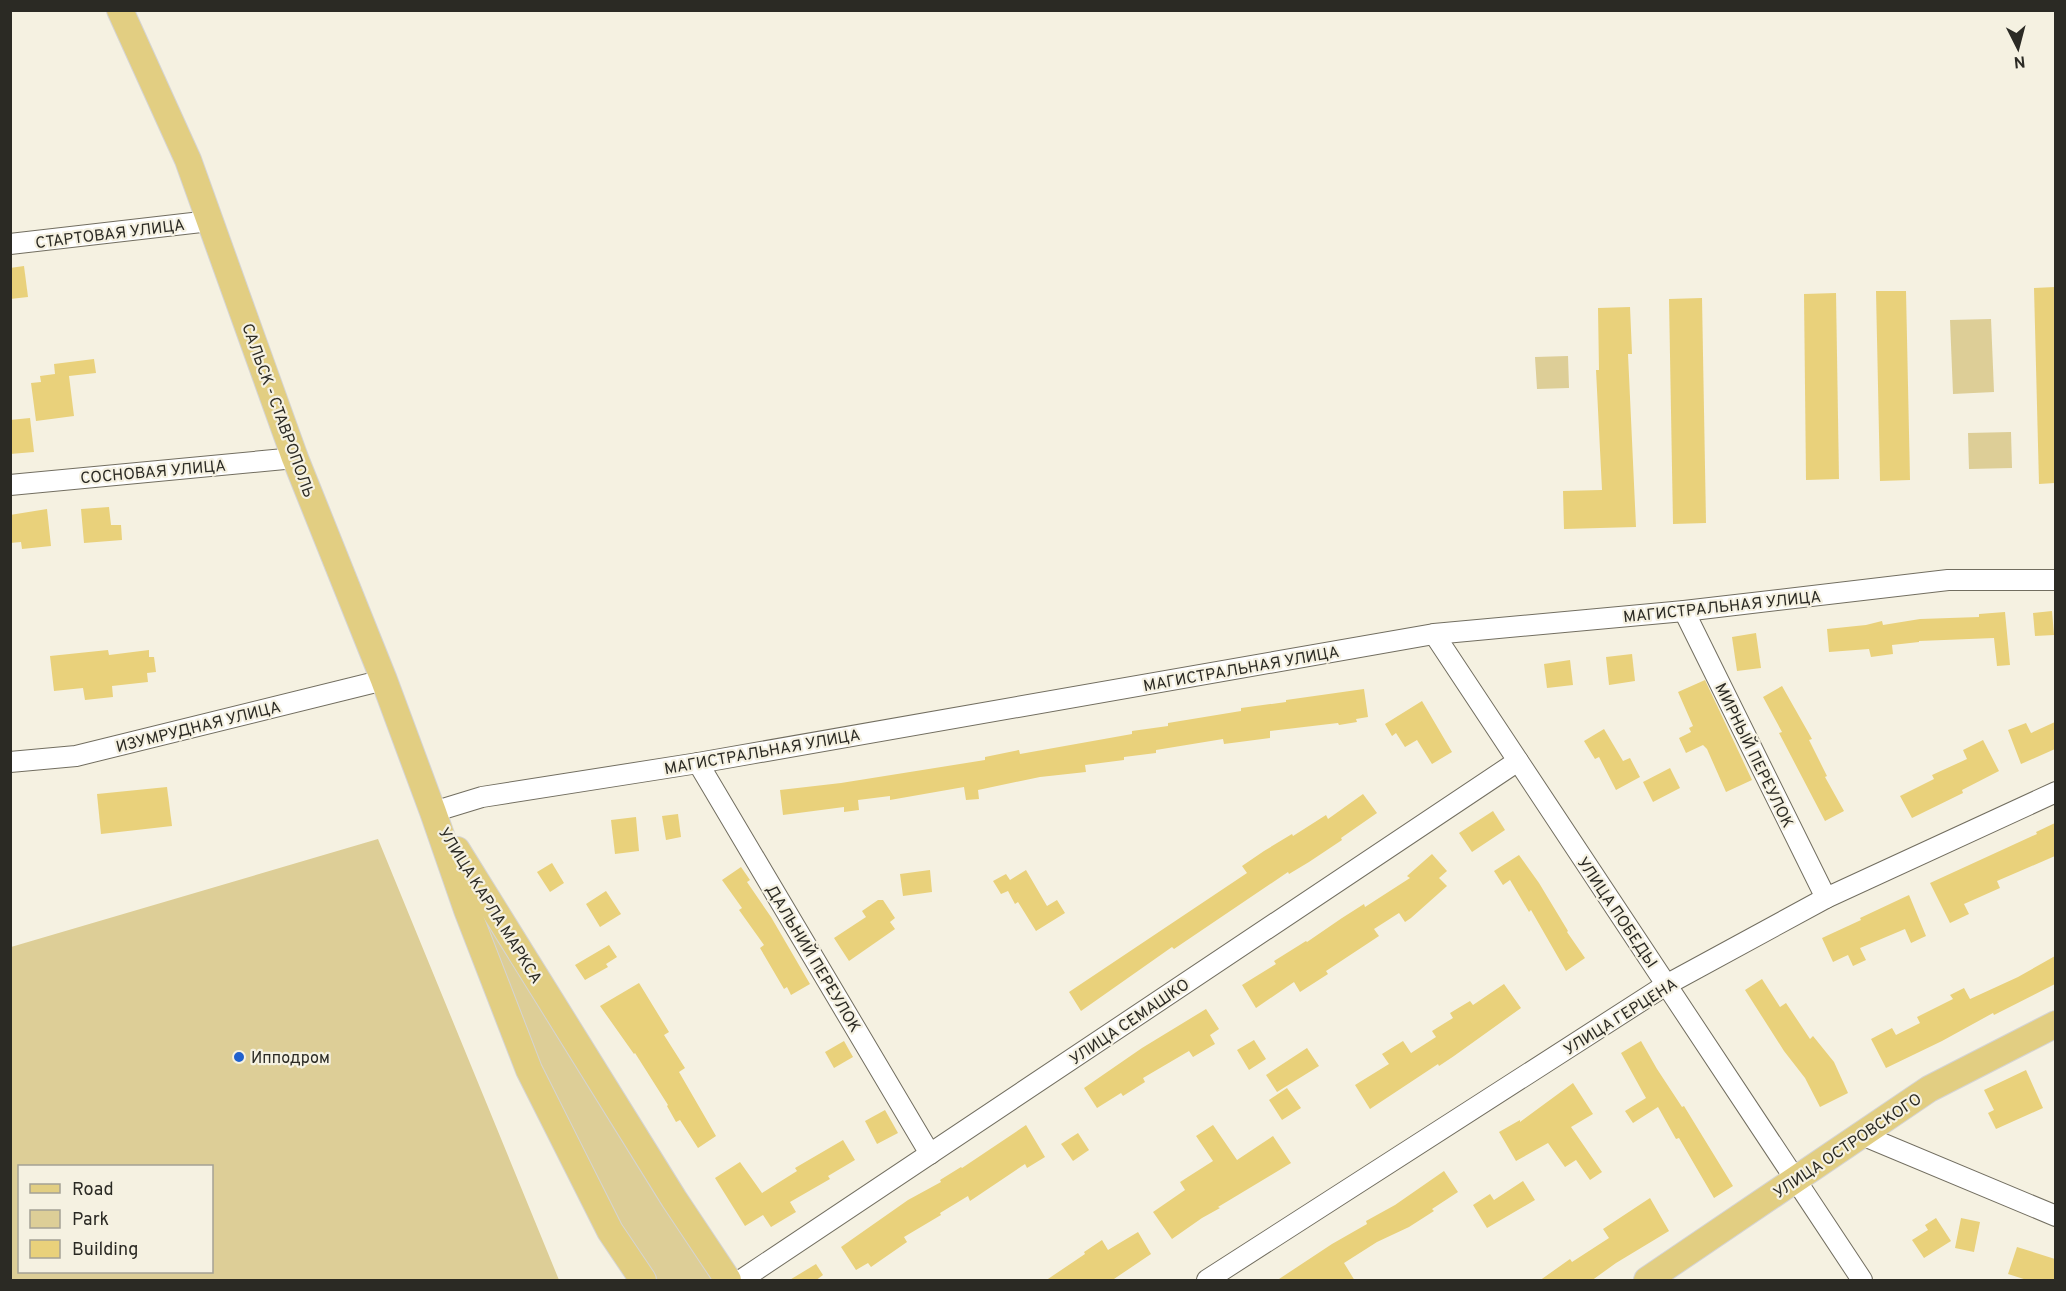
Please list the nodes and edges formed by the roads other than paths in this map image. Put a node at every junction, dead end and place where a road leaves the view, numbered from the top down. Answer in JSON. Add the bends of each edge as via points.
{"nodes":[{"id":1,"x":120,"y":10,"type":"edge"},
{"id":2,"x":210,"y":221,"type":"junction"},
{"id":3,"x":10,"y":244,"type":"edge"},
{"id":4,"x":295,"y":458,"type":"junction"},
{"id":5,"x":10,"y":484,"type":"edge"},
{"id":6,"x":2055,"y":580,"type":"edge"},
{"id":7,"x":1684,"y":611,"type":"junction"},
{"id":8,"x":1434,"y":634,"type":"junction"},
{"id":9,"x":384,"y":680,"type":"junction"},
{"id":10,"x":1518,"y":761,"type":"junction"},
{"id":11,"x":10,"y":762,"type":"edge"},
{"id":12,"x":698,"y":763,"type":"junction"},
{"id":13,"x":2055,"y":792,"type":"edge"},
{"id":14,"x":433,"y":812,"type":"junction"},
{"id":15,"x":1826,"y":898,"type":"junction"},
{"id":16,"x":1666,"y":985,"type":"junction"},
{"id":17,"x":2055,"y":1024,"type":"edge"},
{"id":18,"x":1862,"y":1135,"type":"junction"},
{"id":19,"x":930,"y":1154,"type":"junction"},
{"id":20,"x":1796,"y":1180,"type":"junction"},
{"id":21,"x":2055,"y":1216,"type":"edge"},
{"id":22,"x":643,"y":1281,"type":"edge"},
{"id":23,"x":729,"y":1281,"type":"edge"},
{"id":24,"x":741,"y":1281,"type":"edge"},
{"id":25,"x":1207,"y":1281,"type":"edge"},
{"id":26,"x":1647,"y":1281,"type":"edge"},
{"id":27,"x":1862,"y":1281,"type":"edge"}],
"edges":[{"from":1,"to":2,"type":"main road","name":"САЛЬСК - СТАВРОПОЛЬ","via":[[188,160]]},
{"from":2,"to":3,"type":"street","name":"СТАРТОВАЯ УЛИЦА"},
{"from":2,"to":4,"type":"main road","name":"САЛЬСК - СТАВРОПОЛЬ"},
{"from":4,"to":5,"type":"street","name":"СОСНОВАЯ УЛИЦА"},
{"from":4,"to":9,"type":"main road","name":"САЛЬСК - СТАВРОПОЛЬ"},
{"from":6,"to":7,"type":"street","name":"МАГИСТРАЛЬНАЯ УЛИЦА","via":[[1948,580]]},
{"from":7,"to":8,"type":"street","name":"МАГИСТРАЛЬНАЯ УЛИЦА"},
{"from":7,"to":15,"type":"street","name":"МИРНЫЙ ПЕРЕУЛОК"},
{"from":8,"to":10,"type":"street","name":"УЛИЦА ПОБЕДЫ"},
{"from":8,"to":12,"type":"street","name":"МАГИСТРАЛЬНАЯ УЛИЦА"},
{"from":9,"to":11,"type":"street","name":"ИЗУМРУДНАЯ УЛИЦА","via":[[76,756]]},
{"from":9,"to":14,"type":"main road","name":"САЛЬСК - СТАВРОПОЛЬ"},
{"from":10,"to":16,"type":"street","name":"УЛИЦА ПОБЕДЫ"},
{"from":10,"to":19,"type":"street","name":"УЛИЦА СЕМАШКО"},
{"from":12,"to":14,"type":"street","name":"МАГИСТРАЛЬНАЯ УЛИЦА","via":[[482,797]]},
{"from":12,"to":19,"type":"street","name":"ДАЛЬНИЙ ПЕРЕУЛОК"},
{"from":13,"to":15,"type":"street","name":"УЛИЦА ГЕРЦЕНА"},
{"from":14,"to":22,"type":"main road","name":"УЛИЦА КАРЛА МАРКСА","via":[[529,1070],[610,1231]]},
{"from":14,"to":23,"type":"main road","name":"УЛИЦА КАРЛА МАРКСА"},
{"from":15,"to":16,"type":"street","name":"УЛИЦА ГЕРЦЕНА"},
{"from":16,"to":20,"type":"street","name":"УЛИЦА ПОБЕДЫ"},
{"from":16,"to":25,"type":"street","name":"УЛИЦА ГЕРЦЕНА"},
{"from":17,"to":18,"type":"main road","name":"УЛИЦА ОСТРОВСКОГО","via":[[1929,1089]]},
{"from":18,"to":20,"type":"main road","name":"УЛИЦА ОСТРОВСКОГО"},
{"from":18,"to":21,"type":"street"},
{"from":19,"to":24,"type":"street","name":"УЛИЦА СЕМАШКО"},
{"from":20,"to":26,"type":"main road","name":"УЛИЦА ОСТРОВСКОГО"},
{"from":20,"to":27,"type":"street","name":"УЛИЦА ПОБЕДЫ"}]}
